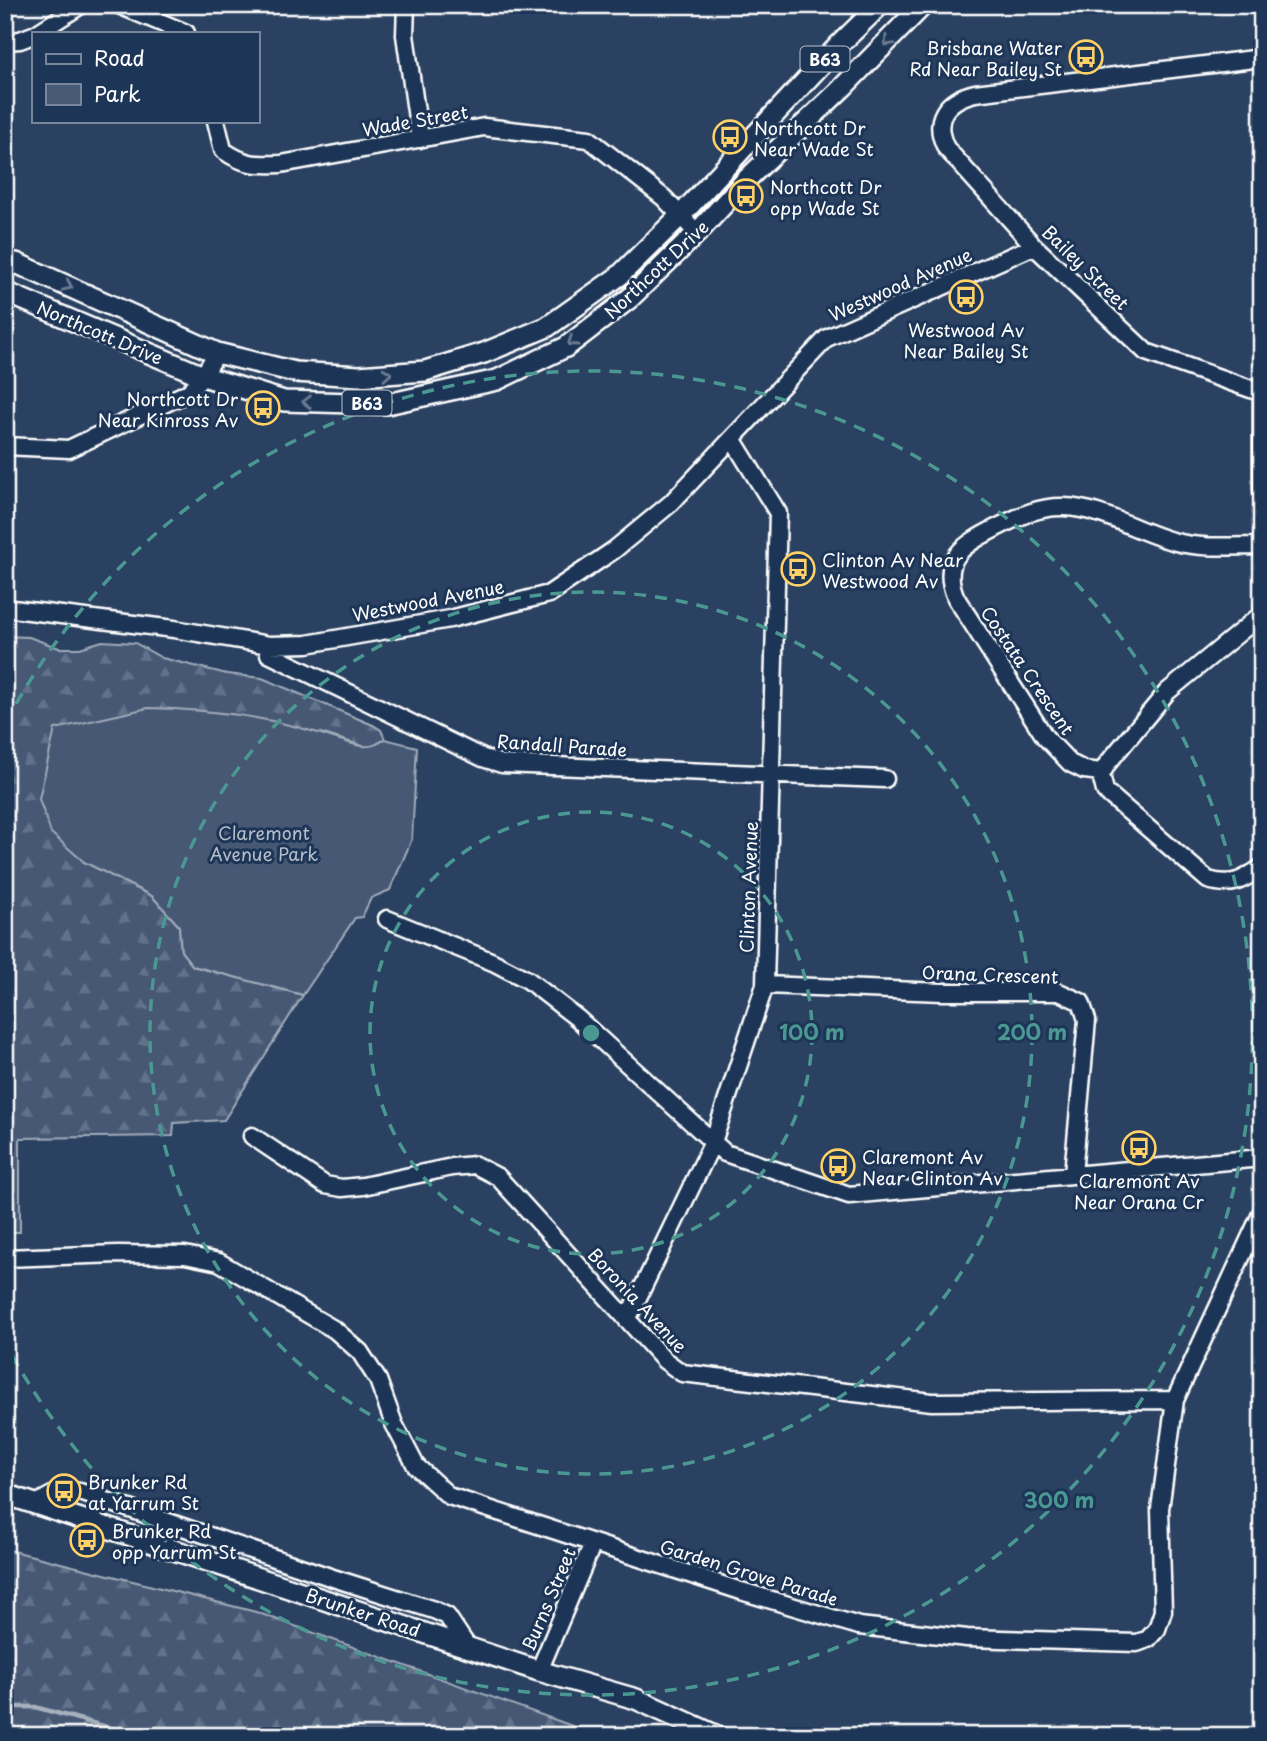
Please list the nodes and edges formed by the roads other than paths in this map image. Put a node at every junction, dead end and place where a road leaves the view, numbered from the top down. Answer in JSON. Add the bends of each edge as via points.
{"nodes":[{"id":1,"x":82,"y":5,"type":"edge"},
{"id":2,"x":119,"y":5,"type":"edge"},
{"id":3,"x":407,"y":5,"type":"edge"},
{"id":4,"x":880,"y":5,"type":"edge"},
{"id":5,"x":923,"y":5,"type":"edge"},
{"id":6,"x":38,"y":32,"type":"edge"},
{"id":7,"x":184,"y":32,"type":"edge"},
{"id":8,"x":32,"y":35,"type":"edge"},
{"id":9,"x":5,"y":41,"type":"edge"},
{"id":10,"x":1262,"y":58,"type":"edge"},
{"id":11,"x":216,"y":122,"type":"edge"},
{"id":12,"x":420,"y":139,"type":"junction"},
{"id":13,"x":681,"y":215,"type":"junction"},
{"id":14,"x":697,"y":233,"type":"junction"},
{"id":15,"x":1034,"y":246,"type":"junction"},
{"id":16,"x":5,"y":261,"type":"edge"},
{"id":17,"x":5,"y":292,"type":"edge"},
{"id":18,"x":217,"y":353,"type":"junction"},
{"id":19,"x":203,"y":376,"type":"junction"},
{"id":20,"x":1262,"y":393,"type":"edge"},
{"id":21,"x":733,"y":440,"type":"junction"},
{"id":22,"x":5,"y":446,"type":"edge"},
{"id":23,"x":1262,"y":490,"type":"edge"},
{"id":24,"x":1262,"y":546,"type":"edge"},
{"id":25,"x":5,"y":608,"type":"edge"},
{"id":26,"x":1262,"y":614,"type":"edge"},
{"id":27,"x":269,"y":645,"type":"junction"},
{"id":28,"x":1101,"y":772,"type":"junction"},
{"id":29,"x":771,"y":773,"type":"junction"},
{"id":30,"x":885,"y":779,"type":"dead end"},
{"id":31,"x":1262,"y":867,"type":"edge"},
{"id":32,"x":387,"y":919,"type":"dead end"},
{"id":33,"x":765,"y":985,"type":"junction"},
{"id":34,"x":253,"y":1136,"type":"dead end"},
{"id":35,"x":713,"y":1142,"type":"junction"},
{"id":36,"x":1262,"y":1158,"type":"edge"},
{"id":37,"x":1073,"y":1174,"type":"junction"},
{"id":38,"x":1262,"y":1212,"type":"edge"},
{"id":39,"x":5,"y":1258,"type":"edge"},
{"id":40,"x":627,"y":1320,"type":"junction"},
{"id":41,"x":1175,"y":1400,"type":"junction"},
{"id":42,"x":5,"y":1494,"type":"edge"},
{"id":43,"x":593,"y":1543,"type":"junction"},
{"id":44,"x":539,"y":1671,"type":"junction"},
{"id":45,"x":717,"y":1736,"type":"edge"}],
"edges":[{"from":1,"to":6,"type":"street"},
{"from":2,"to":7,"type":"street"},
{"from":3,"to":12,"type":"street","via":[[405,35]]},
{"from":4,"to":13,"type":"main road","name":"Northcott Drive","number":"B63"},
{"from":5,"to":14,"type":"main road","name":"Northcott Drive","number":"B63","one_way":true},
{"from":8,"to":9,"type":"street"},
{"from":10,"to":15,"type":"street","name":"Bailey Street","via":[[975,93],[946,109],[940,122],[946,148]]},
{"from":11,"to":12,"type":"street","name":"Wade Street","via":[[223,149],[254,165]]},
{"from":12,"to":13,"type":"street","name":"Wade Street","via":[[484,127],[589,139]]},
{"from":13,"to":14,"type":"street","name":"Wade Street"},
{"from":18,"to":13,"type":"main road","name":"Northcott Drive","number":"B63","one_way":true,"via":[[295,372],[359,376],[425,371],[449,364],[547,327],[619,276]]},
{"from":14,"to":19,"type":"main road","name":"Northcott Drive","number":"B63","one_way":true,"via":[[630,298],[566,347],[497,380],[387,404],[285,401]]},
{"from":15,"to":20,"type":"street","name":"Bailey Street","via":[[1146,352]]},
{"from":15,"to":21,"type":"street","name":"Westwood Avenue","via":[[827,338]]},
{"from":16,"to":18,"type":"main road","name":"Northcott Drive","number":"B63","one_way":true},
{"from":17,"to":19,"type":"main road","name":"Northcott Drive","number":"B63"},
{"from":18,"to":19,"type":"street"},
{"from":19,"to":22,"type":"street","via":[[189,392],[69,449]]},
{"from":20,"to":23,"type":"street"},
{"from":21,"to":27,"type":"street","name":"Westwood Avenue","via":[[671,503],[614,550],[548,594],[450,619],[307,644]]},
{"from":21,"to":29,"type":"street","name":"Clinton Avenue","via":[[778,513]]},
{"from":24,"to":28,"type":"street","name":"Costata Crescent","via":[[1179,543],[1087,510],[1064,507],[1023,515],[966,544],[954,559],[950,576],[957,598],[1045,737],[1070,763]]},
{"from":25,"to":27,"type":"street","name":"Westwood Avenue"},
{"from":26,"to":28,"type":"street","via":[[1167,692]]},
{"from":27,"to":29,"type":"street","name":"Randall Parade","via":[[269,654],[317,679],[502,764]]},
{"from":28,"to":31,"type":"street","via":[[1105,791],[1208,880],[1227,885]]},
{"from":29,"to":30,"type":"street","name":"Randall Parade"},
{"from":29,"to":33,"type":"street","name":"Clinton Avenue"},
{"from":32,"to":35,"type":"street","via":[[528,980],[577,1018]]},
{"from":33,"to":35,"type":"street","name":"Clinton Avenue"},
{"from":33,"to":37,"type":"street","name":"Orana Crescent","via":[[1059,992],[1081,1002],[1087,1020]]},
{"from":34,"to":40,"type":"street","name":"Boronia Avenue","via":[[326,1185],[342,1188],[475,1165],[498,1177]]},
{"from":35,"to":37,"type":"street","via":[[725,1153],[849,1195]]},
{"from":35,"to":40,"type":"street","name":"Clinton Avenue"},
{"from":36,"to":37,"type":"street"},
{"from":38,"to":41,"type":"street","name":"Garden Grove Parade"},
{"from":39,"to":43,"type":"street","name":"Garden Grove Parade","via":[[186,1255],[219,1262],[335,1330],[359,1352],[378,1380],[416,1466],[449,1496]]},
{"from":40,"to":41,"type":"street","name":"Boronia Avenue","via":[[682,1373],[932,1402]]},
{"from":41,"to":43,"type":"street","name":"Garden Grove Parade","via":[[1160,1509],[1163,1611],[1157,1629],[1137,1643],[967,1638],[859,1626]]},
{"from":42,"to":44,"type":"main road","name":"Brunker Road"},
{"from":43,"to":44,"type":"street","name":"Burns Street"},
{"from":44,"to":45,"type":"main road","name":"Brunker Road","via":[[636,1699]]}]}
